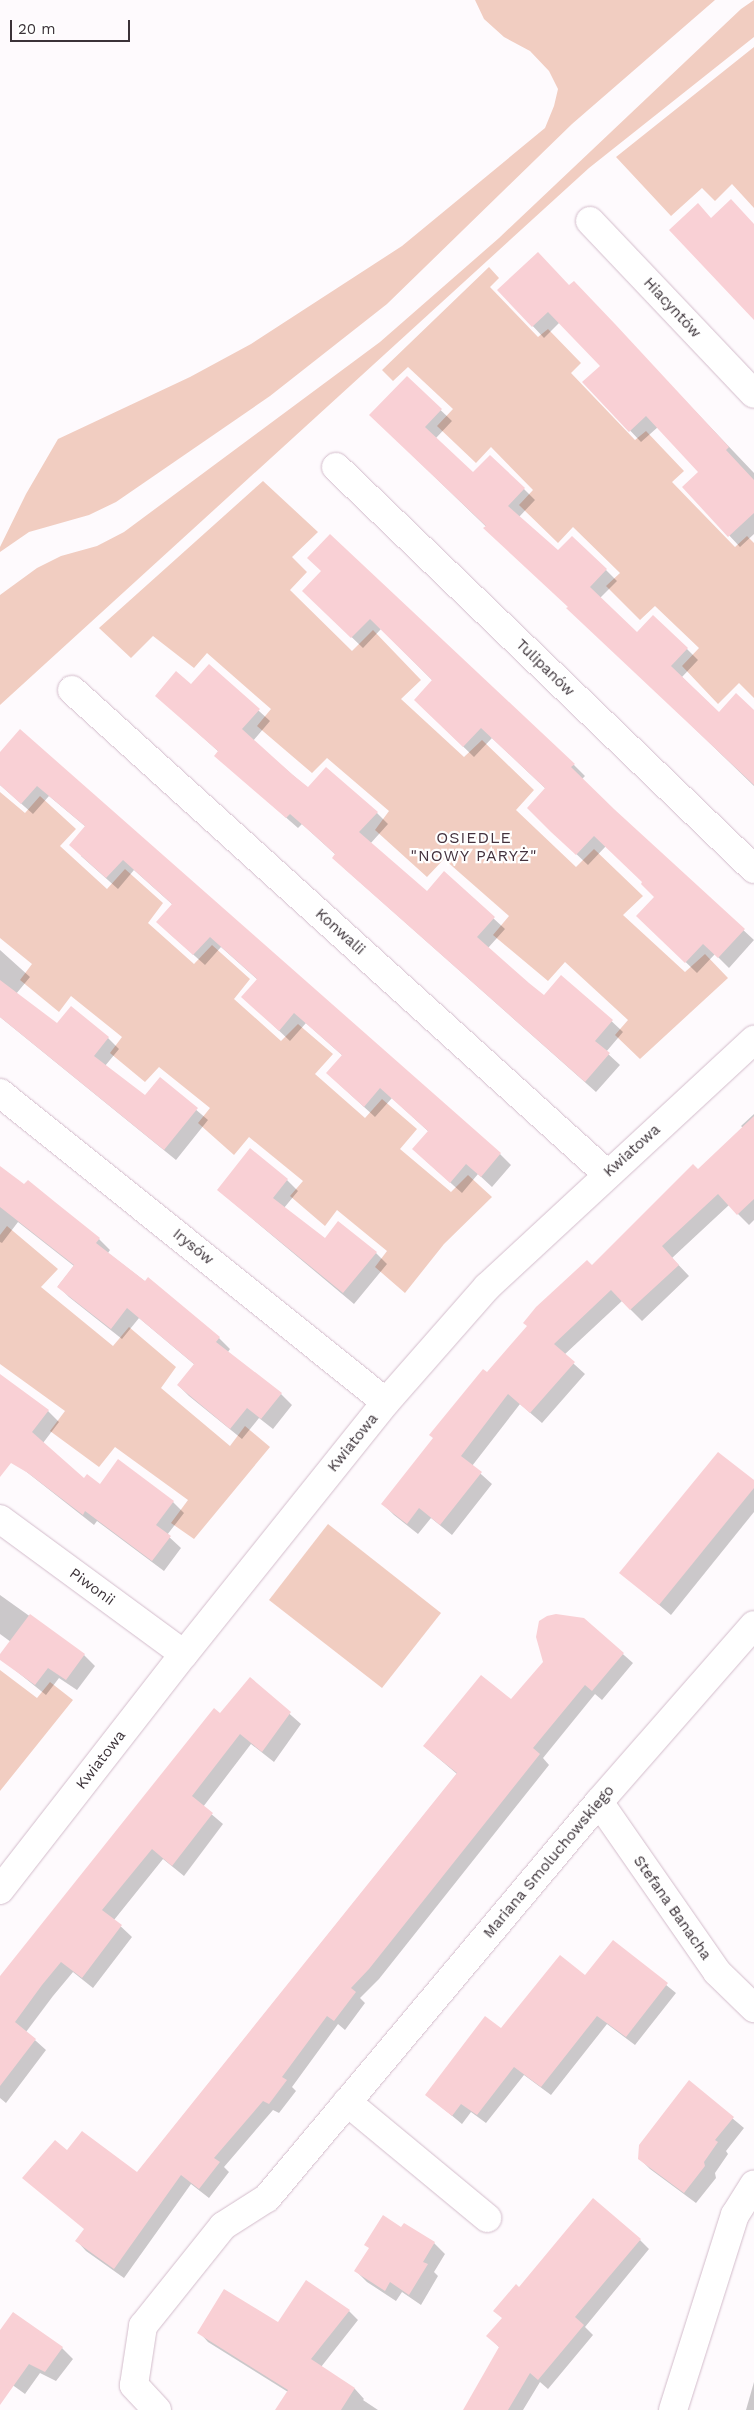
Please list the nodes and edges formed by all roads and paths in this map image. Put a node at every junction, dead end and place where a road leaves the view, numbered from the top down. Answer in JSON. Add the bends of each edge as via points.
{"nodes":[{"id":1,"x":590,"y":221,"type":"dead end"},
{"id":2,"x":754,"y":394,"type":"edge"},
{"id":3,"x":336,"y":467,"type":"dead end"},
{"id":4,"x":72,"y":690,"type":"dead end"},
{"id":5,"x":754,"y":869,"type":"edge"},
{"id":6,"x":754,"y":1040,"type":"edge"},
{"id":7,"x":0,"y":1093,"type":"edge"},
{"id":8,"x":607,"y":1174,"type":"junction"},
{"id":9,"x":386,"y":1402,"type":"junction"},
{"id":10,"x":0,"y":1519,"type":"edge"},
{"id":11,"x":754,"y":1625,"type":"edge"},
{"id":12,"x":184,"y":1654,"type":"junction"},
{"id":13,"x":599,"y":1802,"type":"junction"},
{"id":14,"x":0,"y":1890,"type":"edge"},
{"id":15,"x":754,"y":2008,"type":"edge"},
{"id":16,"x":347,"y":2102,"type":"junction"},
{"id":17,"x":754,"y":2185,"type":"edge"},
{"id":18,"x":487,"y":2218,"type":"dead end"},
{"id":19,"x":157,"y":2410,"type":"edge"},
{"id":20,"x":673,"y":2410,"type":"edge"}],
"edges":[{"from":1,"to":2,"type":"street","name":"Hiacyntów"},
{"from":3,"to":5,"type":"street","name":"Tulipanów"},
{"from":4,"to":8,"type":"street","name":"Konwalii"},
{"from":6,"to":8,"type":"street","name":"Kwiatowa"},
{"from":7,"to":9,"type":"street","name":"Irysów"},
{"from":8,"to":9,"type":"street","name":"Kwiatowa","via":[[487,1287]]},
{"from":9,"to":12,"type":"street","name":"Kwiatowa"},
{"from":10,"to":12,"type":"street","name":"Piwonii"},
{"from":11,"to":13,"type":"street","name":"Mariana Smoluchowskiego"},
{"from":12,"to":14,"type":"street","name":"Kwiatowa"},
{"from":13,"to":15,"type":"street","name":"Stefana Banacha","via":[[716,1972]]},
{"from":13,"to":16,"type":"street","name":"Mariana Smoluchowskiego"},
{"from":16,"to":18,"type":"street"},
{"from":16,"to":19,"type":"street","name":"Mariana Smoluchowskiego","via":[[267,2198],[223,2226],[143,2326],[134,2385]]},
{"from":17,"to":20,"type":"street","via":[[735,2215]]}]}
